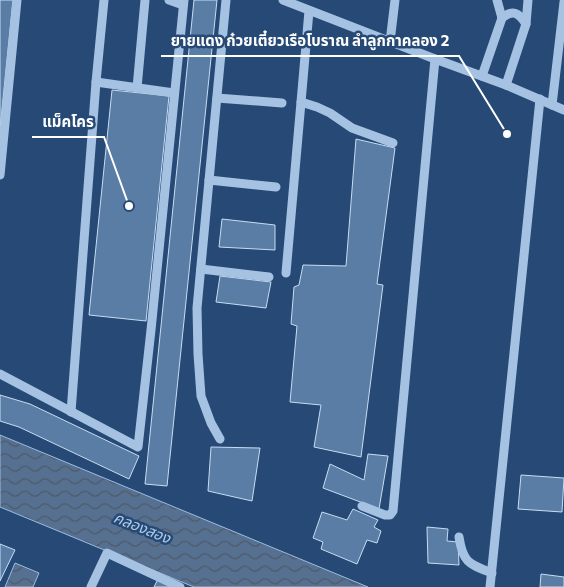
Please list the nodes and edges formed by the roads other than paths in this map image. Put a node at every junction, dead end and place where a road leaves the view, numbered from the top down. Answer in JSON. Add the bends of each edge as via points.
{"nodes":[{"id":1,"x":17,"y":0,"type":"edge"},
{"id":2,"x":104,"y":0,"type":"edge"},
{"id":3,"x":145,"y":0,"type":"edge"},
{"id":4,"x":169,"y":0,"type":"edge"},
{"id":5,"x":226,"y":0,"type":"edge"},
{"id":6,"x":283,"y":0,"type":"edge"},
{"id":7,"x":395,"y":0,"type":"edge"},
{"id":8,"x":497,"y":0,"type":"edge"},
{"id":9,"x":528,"y":0,"type":"edge"},
{"id":10,"x":183,"y":2,"type":"edge"},
{"id":11,"x":564,"y":2,"type":"edge"},
{"id":12,"x":309,"y":11,"type":"junction"},
{"id":13,"x":502,"y":18,"type":"junction"},
{"id":14,"x":526,"y":24,"type":"junction"},
{"id":15,"x":390,"y":42,"type":"junction"},
{"id":16,"x":435,"y":59,"type":"junction"},
{"id":17,"x":482,"y":76,"type":"junction"},
{"id":18,"x":96,"y":82,"type":"junction"},
{"id":19,"x":506,"y":85,"type":"junction"},
{"id":20,"x":137,"y":88,"type":"junction"},
{"id":21,"x":174,"y":93,"type":"junction"},
{"id":22,"x":217,"y":98,"type":"junction"},
{"id":23,"x":540,"y":99,"type":"junction"},
{"id":24,"x":301,"y":102,"type":"junction"},
{"id":25,"x":282,"y":103,"type":"dead end"},
{"id":26,"x":552,"y":105,"type":"junction"},
{"id":27,"x":564,"y":110,"type":"edge"},
{"id":28,"x":393,"y":144,"type":"dead end"},
{"id":29,"x":0,"y":175,"type":"edge"},
{"id":30,"x":209,"y":180,"type":"junction"},
{"id":31,"x":276,"y":187,"type":"dead end"},
{"id":32,"x":201,"y":269,"type":"junction"},
{"id":33,"x":286,"y":273,"type":"dead end"},
{"id":34,"x":269,"y":277,"type":"dead end"},
{"id":35,"x":0,"y":374,"type":"edge"},
{"id":36,"x":71,"y":412,"type":"junction"},
{"id":37,"x":220,"y":440,"type":"dead end"},
{"id":38,"x":362,"y":506,"type":"dead end"},
{"id":39,"x":459,"y":537,"type":"dead end"},
{"id":40,"x":492,"y":573,"type":"junction"},
{"id":41,"x":90,"y":587,"type":"edge"},
{"id":42,"x":180,"y":587,"type":"edge"},
{"id":43,"x":490,"y":587,"type":"edge"}],
"edges":[{"from":1,"to":29,"type":"street"},
{"from":2,"to":18,"type":"street"},
{"from":3,"to":20,"type":"street"},
{"from":4,"to":10,"type":"street"},
{"from":5,"to":22,"type":"street"},
{"from":6,"to":12,"type":"street"},
{"from":7,"to":15,"type":"street"},
{"from":8,"to":13,"type":"street"},
{"from":9,"to":14,"type":"street"},
{"from":10,"to":21,"type":"street"},
{"from":11,"to":26,"type":"street"},
{"from":12,"to":15,"type":"street"},
{"from":12,"to":24,"type":"street"},
{"from":13,"to":14,"type":"street","via":[[514,13]]},
{"from":13,"to":17,"type":"street"},
{"from":14,"to":19,"type":"street"},
{"from":15,"to":16,"type":"street"},
{"from":16,"to":17,"type":"street"},
{"from":16,"to":38,"type":"street","via":[[393,511],[385,515]]},
{"from":17,"to":19,"type":"street"},
{"from":18,"to":20,"type":"street"},
{"from":18,"to":36,"type":"street"},
{"from":19,"to":23,"type":"street"},
{"from":20,"to":21,"type":"street"},
{"from":21,"to":36,"type":"street","via":[[138,447]]},
{"from":22,"to":25,"type":"street"},
{"from":22,"to":30,"type":"street"},
{"from":23,"to":26,"type":"street"},
{"from":23,"to":40,"type":"street"},
{"from":24,"to":28,"type":"street"},
{"from":24,"to":33,"type":"street"},
{"from":26,"to":27,"type":"street"},
{"from":30,"to":31,"type":"street"},
{"from":30,"to":32,"type":"street"},
{"from":32,"to":34,"type":"street"},
{"from":32,"to":37,"type":"street","via":[[197,308],[201,396]]},
{"from":35,"to":36,"type":"street"},
{"from":39,"to":40,"type":"street","via":[[466,560]]},
{"from":40,"to":43,"type":"street"},
{"from":41,"to":42,"type":"street","via":[[107,553]]}]}
